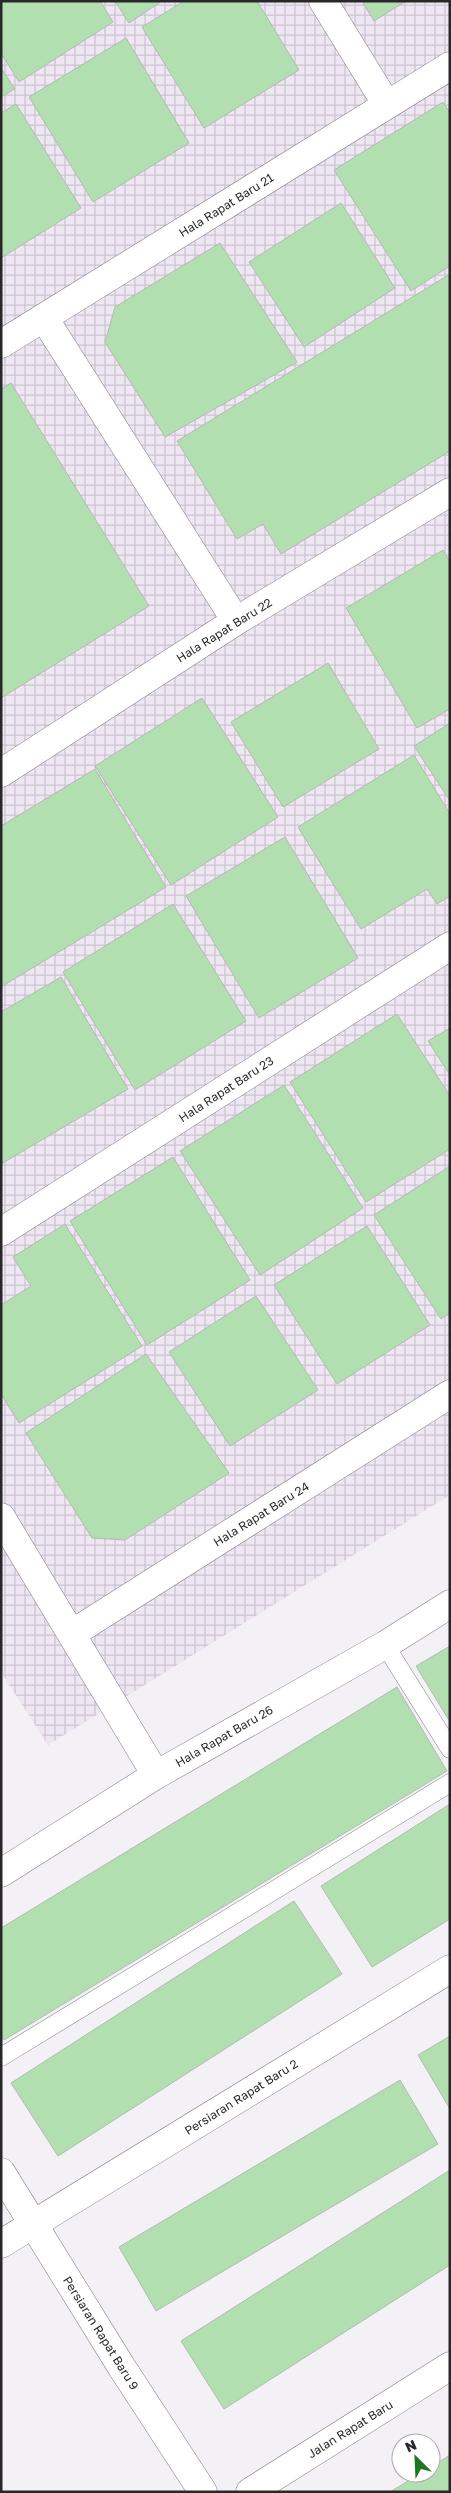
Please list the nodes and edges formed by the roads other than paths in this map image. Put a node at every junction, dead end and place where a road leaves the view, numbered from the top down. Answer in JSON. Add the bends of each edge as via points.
{"nodes":[{"id":1,"x":323,"y":1,"type":"edge"},
{"id":2,"x":450,"y":66,"type":"edge"},
{"id":3,"x":386,"y":105,"type":"junction"},
{"id":4,"x":44,"y":318,"type":"junction"},
{"id":5,"x":1,"y":344,"type":"edge"},
{"id":6,"x":450,"y":492,"type":"edge"},
{"id":7,"x":236,"y":622,"type":"junction"},
{"id":8,"x":1,"y":773,"type":"edge"},
{"id":9,"x":450,"y":946,"type":"edge"},
{"id":10,"x":1,"y":1232,"type":"edge"},
{"id":11,"x":450,"y":1394,"type":"edge"},
{"id":12,"x":1,"y":1517,"type":"edge"},
{"id":13,"x":450,"y":1604,"type":"edge"},
{"id":14,"x":73,"y":1633,"type":"junction"},
{"id":15,"x":385,"y":1645,"type":"junction"},
{"id":16,"x":450,"y":1749,"type":"edge"},
{"id":17,"x":156,"y":1774,"type":"junction"},
{"id":18,"x":450,"y":1783,"type":"edge"},
{"id":19,"x":1,"y":1874,"type":"edge"},
{"id":20,"x":450,"y":1969,"type":"edge"},
{"id":21,"x":1,"y":2057,"type":"edge"},
{"id":22,"x":1,"y":2172,"type":"edge"},
{"id":23,"x":32,"y":2225,"type":"junction"},
{"id":24,"x":1,"y":2244,"type":"edge"},
{"id":25,"x":450,"y":2366,"type":"edge"},
{"id":26,"x":204,"y":2492,"type":"edge"},
{"id":27,"x":250,"y":2492,"type":"edge"}],
"edges":[{"from":1,"to":3,"type":"street"},
{"from":2,"to":3,"type":"street","name":"Hala Rapat Baru 21"},
{"from":3,"to":4,"type":"street","name":"Hala Rapat Baru 21"},
{"from":4,"to":5,"type":"street","name":"Hala Rapat Baru 21"},
{"from":4,"to":7,"type":"street"},
{"from":6,"to":7,"type":"street","name":"Hala Rapat Baru 22"},
{"from":7,"to":8,"type":"street","name":"Hala Rapat Baru 22"},
{"from":9,"to":10,"type":"street","name":"Hala Rapat Baru 23"},
{"from":11,"to":14,"type":"street","name":"Hala Rapat Baru 24"},
{"from":12,"to":14,"type":"street"},
{"from":13,"to":15,"type":"street","name":"Hala Rapat Baru 26"},
{"from":14,"to":17,"type":"street"},
{"from":15,"to":16,"type":"lane"},
{"from":15,"to":17,"type":"street","name":"Hala Rapat Baru 26"},
{"from":17,"to":19,"type":"street","name":"Hala Rapat Baru 26"},
{"from":18,"to":21,"type":"lane"},
{"from":20,"to":23,"type":"street","name":"Persiaran Rapat Baru 2"},
{"from":22,"to":23,"type":"street","name":"Persiaran Rapat Baru 9"},
{"from":23,"to":24,"type":"street","name":"Persiaran Rapat Baru 2"},
{"from":23,"to":26,"type":"street","name":"Persiaran Rapat Baru 9"},
{"from":25,"to":27,"type":"street","name":"Jalan Rapat Baru"}]}
